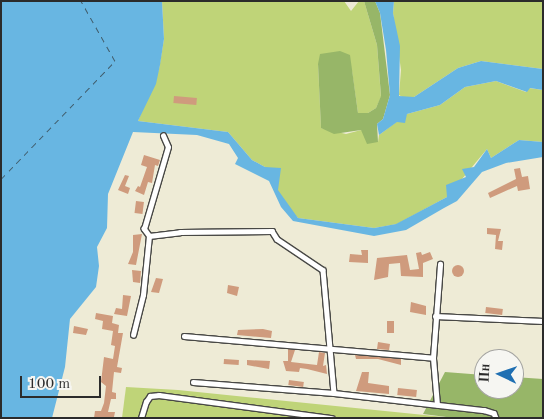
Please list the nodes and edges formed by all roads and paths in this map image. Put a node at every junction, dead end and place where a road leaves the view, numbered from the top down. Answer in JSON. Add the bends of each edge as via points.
{"nodes":[{"id":1,"x":163,"y":136,"type":"dead end"},
{"id":2,"x":149,"y":236,"type":"junction"},
{"id":3,"x":440,"y":264,"type":"dead end"},
{"id":4,"x":436,"y":316,"type":"junction"},
{"id":5,"x":543,"y":321,"type":"edge"},
{"id":6,"x":132,"y":335,"type":"dead end"},
{"id":7,"x":184,"y":336,"type":"dead end"},
{"id":8,"x":330,"y":349,"type":"junction"},
{"id":9,"x":433,"y":358,"type":"junction"},
{"id":10,"x":193,"y":382,"type":"dead end"},
{"id":11,"x":334,"y":394,"type":"junction"},
{"id":12,"x":437,"y":405,"type":"junction"},
{"id":13,"x":142,"y":418,"type":"edge"},
{"id":14,"x":330,"y":418,"type":"edge"},
{"id":15,"x":496,"y":418,"type":"edge"}],
"edges":[{"from":1,"to":2,"type":"street","via":[[168,147],[144,229]]},
{"from":2,"to":6,"type":"street","via":[[143,295]]},
{"from":2,"to":8,"type":"street","via":[[180,232],[272,231],[277,239],[323,270]]},
{"from":3,"to":4,"type":"street"},
{"from":4,"to":5,"type":"street"},
{"from":4,"to":9,"type":"street"},
{"from":7,"to":8,"type":"street"},
{"from":8,"to":9,"type":"street"},
{"from":8,"to":11,"type":"street"},
{"from":9,"to":12,"type":"street"},
{"from":10,"to":11,"type":"street"},
{"from":11,"to":12,"type":"street"},
{"from":12,"to":15,"type":"street","via":[[484,410],[494,413]]},
{"from":13,"to":14,"type":"street","via":[[150,396],[159,395]]}]}
